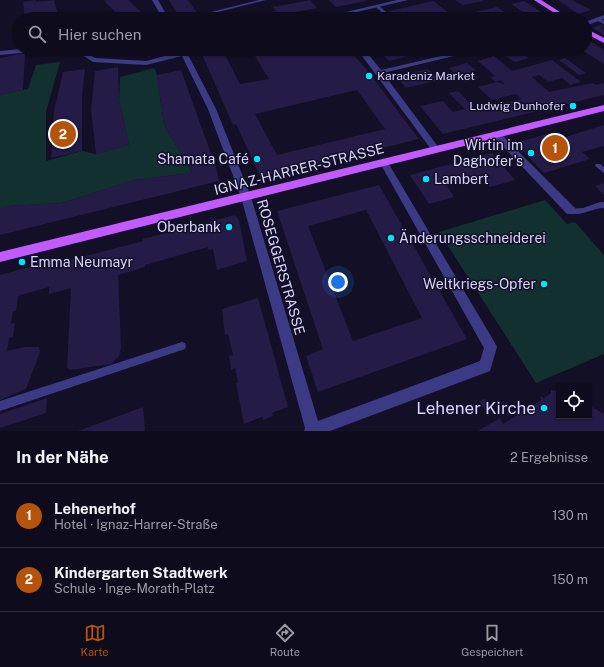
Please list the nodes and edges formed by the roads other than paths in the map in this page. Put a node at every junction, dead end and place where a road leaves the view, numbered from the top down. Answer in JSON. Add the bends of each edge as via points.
{"nodes":[{"id":1,"x":155,"y":0,"type":"edge"},
{"id":2,"x":264,"y":0,"type":"edge"},
{"id":3,"x":405,"y":0,"type":"edge"},
{"id":4,"x":537,"y":0,"type":"edge"},
{"id":5,"x":377,"y":6,"type":"junction"},
{"id":6,"x":162,"y":12,"type":"edge"},
{"id":7,"x":214,"y":12,"type":"edge"},
{"id":8,"x":355,"y":12,"type":"edge"},
{"id":9,"x":384,"y":12,"type":"edge"},
{"id":10,"x":557,"y":12,"type":"edge"},
{"id":11,"x":601,"y":18,"type":"edge"},
{"id":12,"x":604,"y":22,"type":"edge"},
{"id":13,"x":592,"y":34,"type":"edge"},
{"id":14,"x":604,"y":41,"type":"edge"},
{"id":15,"x":12,"y":52,"type":"edge"},
{"id":16,"x":0,"y":53,"type":"edge"},
{"id":17,"x":86,"y":56,"type":"edge"},
{"id":18,"x":168,"y":56,"type":"edge"},
{"id":19,"x":186,"y":56,"type":"edge"},
{"id":20,"x":366,"y":56,"type":"edge"},
{"id":21,"x":450,"y":56,"type":"edge"},
{"id":22,"x":380,"y":72,"type":"junction"},
{"id":23,"x":604,"y":108,"type":"edge"},
{"id":24,"x":497,"y":135,"type":"junction"},
{"id":25,"x":436,"y":150,"type":"junction"},
{"id":26,"x":384,"y":163,"type":"junction"},
{"id":27,"x":598,"y":166,"type":"dead end"},
{"id":28,"x":604,"y":171,"type":"edge"},
{"id":29,"x":246,"y":196,"type":"junction"},
{"id":30,"x":604,"y":206,"type":"edge"},
{"id":31,"x":571,"y":211,"type":"joint"},
{"id":32,"x":0,"y":257,"type":"edge"},
{"id":33,"x":182,"y":346,"type":"dead end"},
{"id":34,"x":0,"y":406,"type":"edge"},
{"id":35,"x":312,"y":431,"type":"edge"}],
"edges":[{"from":1,"to":6,"type":"street"},
{"from":2,"to":7,"type":"lane"},
{"from":3,"to":5,"type":"street"},
{"from":4,"to":10,"type":"main road"},
{"from":5,"to":8,"type":"street"},
{"from":5,"to":9,"type":"lane"},
{"from":11,"to":12,"type":"lane"},
{"from":13,"to":14,"type":"main road"},
{"from":15,"to":16,"type":"street"},
{"from":17,"to":18,"type":"street","via":[[92,60],[146,63]]},
{"from":19,"to":29,"type":"street","name":"ROSEGGERSTRASSE","via":[[212,109]]},
{"from":20,"to":22,"type":"street"},
{"from":21,"to":22,"type":"street"},
{"from":22,"to":25,"type":"street","via":[[399,102]]},
{"from":23,"to":24,"type":"main road","name":"IGNAZ-HARRER-STRASSE"},
{"from":24,"to":25,"type":"main road","name":"IGNAZ-HARRER-STRASSE"},
{"from":24,"to":31,"type":"street"},
{"from":25,"to":26,"type":"main road","name":"IGNAZ-HARRER-STRASSE"},
{"from":26,"to":29,"type":"main road","name":"IGNAZ-HARRER-STRASSE"},
{"from":26,"to":35,"type":"street","via":[[491,347],[485,366]]},
{"from":27,"to":28,"type":"lane"},
{"from":29,"to":32,"type":"main road","name":"IGNAZ-HARRER-STRASSE"},
{"from":29,"to":35,"type":"street","name":"ROSEGGERSTRASSE"},
{"from":30,"to":31,"type":"lane"},
{"from":33,"to":34,"type":"lane"}]}
